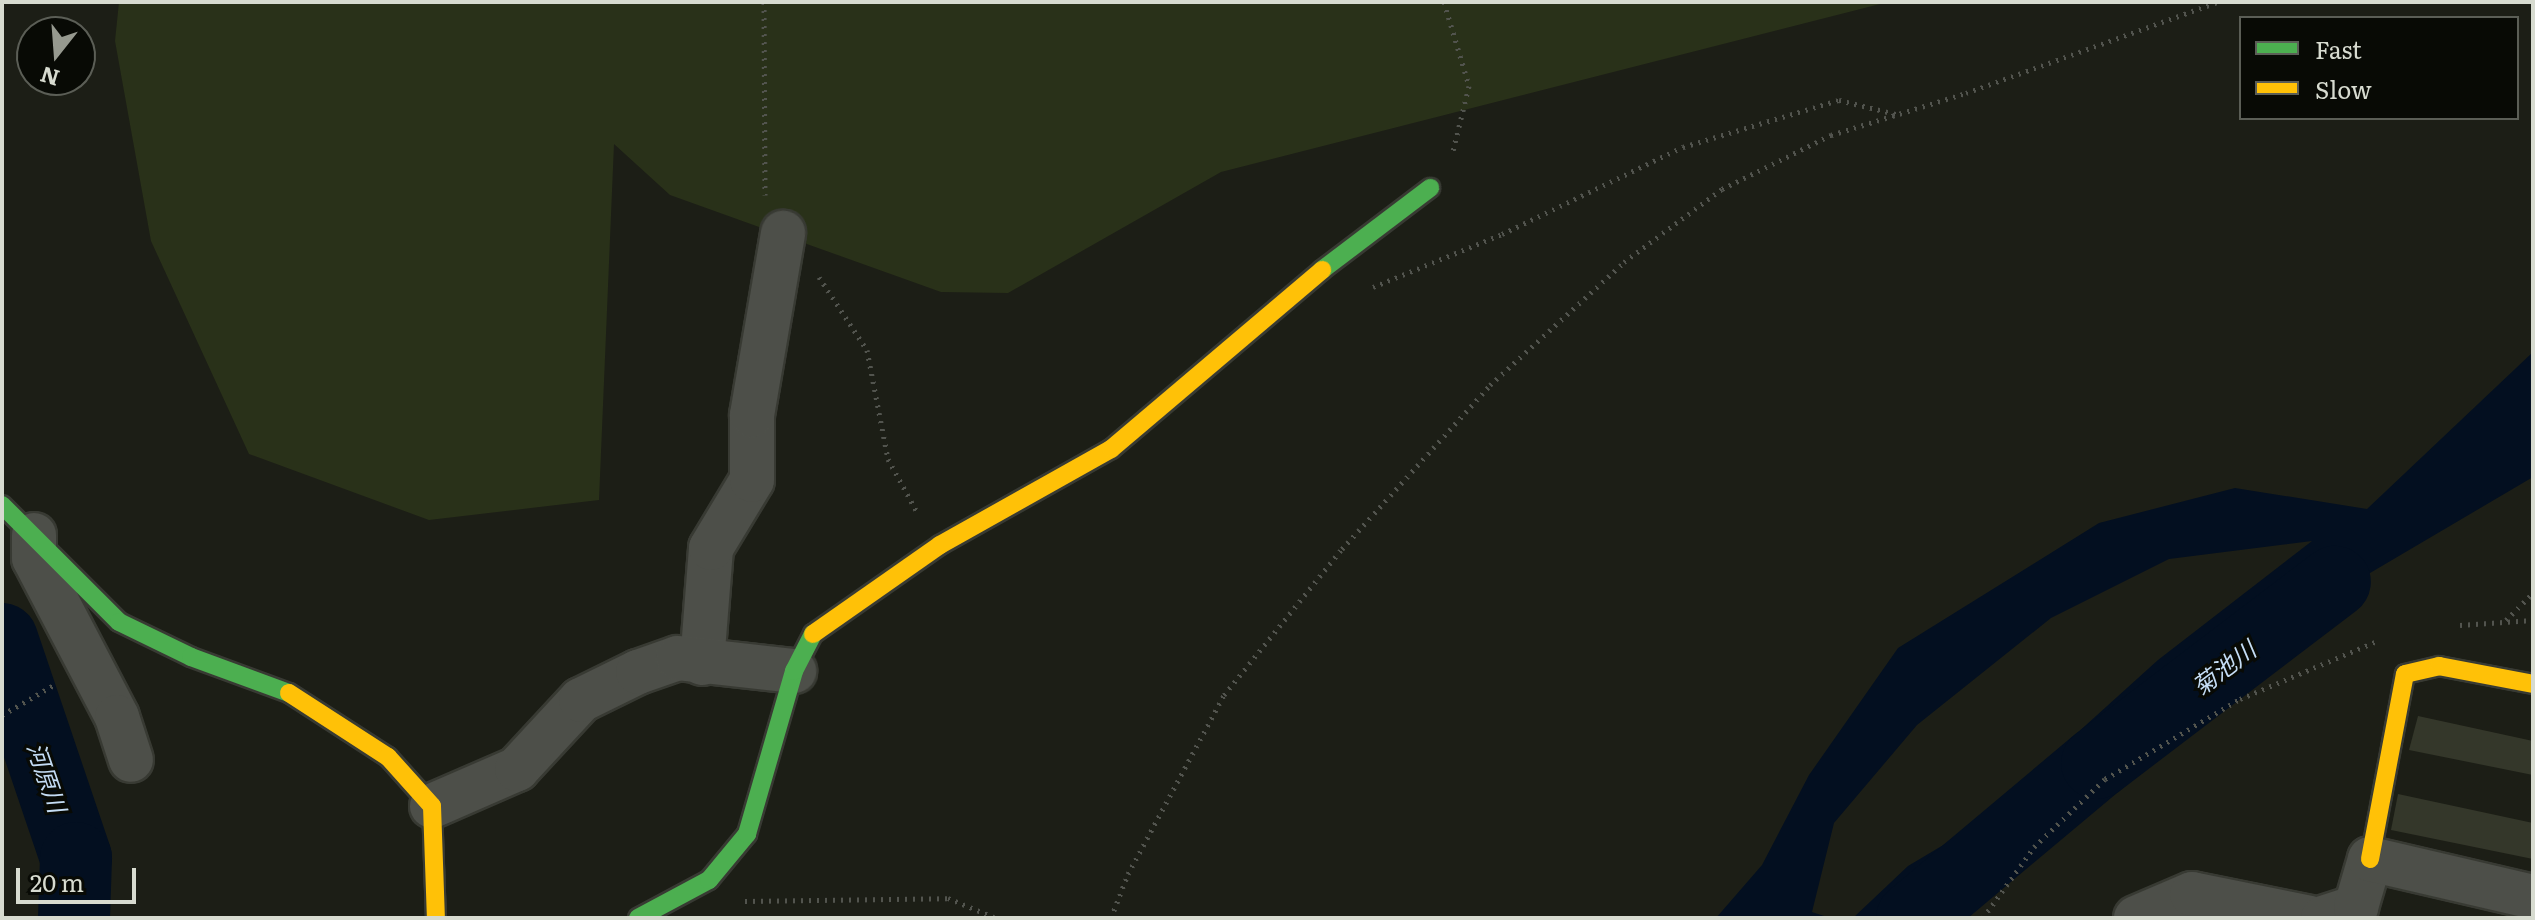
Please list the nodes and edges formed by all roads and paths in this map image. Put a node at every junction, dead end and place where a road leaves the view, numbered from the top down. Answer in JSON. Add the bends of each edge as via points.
{"nodes":[{"id":1,"x":764,"y":2,"type":"edge"},
{"id":2,"x":1444,"y":2,"type":"edge"},
{"id":3,"x":2217,"y":2,"type":"edge"},
{"id":4,"x":1897,"y":114,"type":"junction"},
{"id":5,"x":1430,"y":188,"type":"joint"},
{"id":6,"x":783,"y":233,"type":"junction"},
{"id":7,"x":1362,"y":292,"type":"dead end"},
{"id":8,"x":2,"y":505,"type":"edge"},
{"id":9,"x":34,"y":535,"type":"junction"},
{"id":10,"x":940,"y":545,"type":"junction"},
{"id":11,"x":2533,"y":593,"type":"edge"},
{"id":12,"x":2533,"y":620,"type":"edge"},
{"id":13,"x":2505,"y":621,"type":"junction"},
{"id":14,"x":2448,"y":626,"type":"dead end"},
{"id":15,"x":2391,"y":636,"type":"dead end"},
{"id":16,"x":702,"y":663,"type":"junction"},
{"id":17,"x":89,"y":664,"type":"junction"},
{"id":18,"x":794,"y":671,"type":"junction"},
{"id":19,"x":2533,"y":684,"type":"edge"},
{"id":20,"x":2,"y":715,"type":"edge"},
{"id":21,"x":131,"y":760,"type":"dead end"},
{"id":22,"x":432,"y":806,"type":"junction"},
{"id":23,"x":2370,"y":859,"type":"junction"},
{"id":24,"x":697,"y":886,"type":"junction"},
{"id":25,"x":2533,"y":897,"type":"edge"},
{"id":26,"x":436,"y":918,"type":"edge"},
{"id":27,"x":638,"y":918,"type":"edge"},
{"id":28,"x":996,"y":918,"type":"edge"},
{"id":29,"x":1111,"y":918,"type":"edge"},
{"id":30,"x":1983,"y":918,"type":"edge"},
{"id":31,"x":2136,"y":918,"type":"edge"},
{"id":32,"x":2310,"y":918,"type":"edge"},
{"id":33,"x":2323,"y":918,"type":"edge"}],
"edges":[{"from":1,"to":6,"type":"path","via":[[765,213]]},
{"from":2,"to":5,"type":"path","via":[[1469,86],[1455,151]]},
{"from":3,"to":4,"type":"path"},
{"from":4,"to":7,"type":"path","via":[[1839,100],[1683,147],[1502,234]]},
{"from":4,"to":29,"type":"path","via":[[1831,135],[1722,189],[1624,262],[1490,385],[1342,549],[1224,695],[1128,874]]},
{"from":5,"to":10,"type":"street","via":[[1267,312],[1111,449]]},
{"from":6,"to":10,"type":"path","via":[[867,350],[888,459]]},
{"from":6,"to":16,"type":"street","via":[[752,415],[752,480],[711,548]]},
{"from":8,"to":9,"type":"street"},
{"from":9,"to":17,"type":"street","via":[[34,558]]},
{"from":9,"to":22,"type":"street","via":[[119,622],[191,657],[290,693],[334,717],[388,757]]},
{"from":10,"to":18,"type":"street","via":[[817,626]]},
{"from":11,"to":13,"type":"path"},
{"from":12,"to":13,"type":"path"},
{"from":13,"to":14,"type":"path"},
{"from":15,"to":30,"type":"path","via":[[2240,699],[2105,779],[2034,847]]},
{"from":16,"to":18,"type":"street"},
{"from":16,"to":22,"type":"street","via":[[678,658],[581,700],[517,769]]},
{"from":17,"to":20,"type":"path"},
{"from":17,"to":21,"type":"street","via":[[117,717]]},
{"from":18,"to":24,"type":"street","via":[[747,834]]},
{"from":19,"to":23,"type":"street","via":[[2439,666],[2405,674]]},
{"from":22,"to":26,"type":"street"},
{"from":23,"to":25,"type":"street"},
{"from":23,"to":33,"type":"street","via":[[2356,907]]},
{"from":24,"to":27,"type":"street"},
{"from":24,"to":28,"type":"path","via":[[715,896],[757,903],[948,898]]},
{"from":31,"to":32,"type":"street","via":[[2192,894]]}]}
